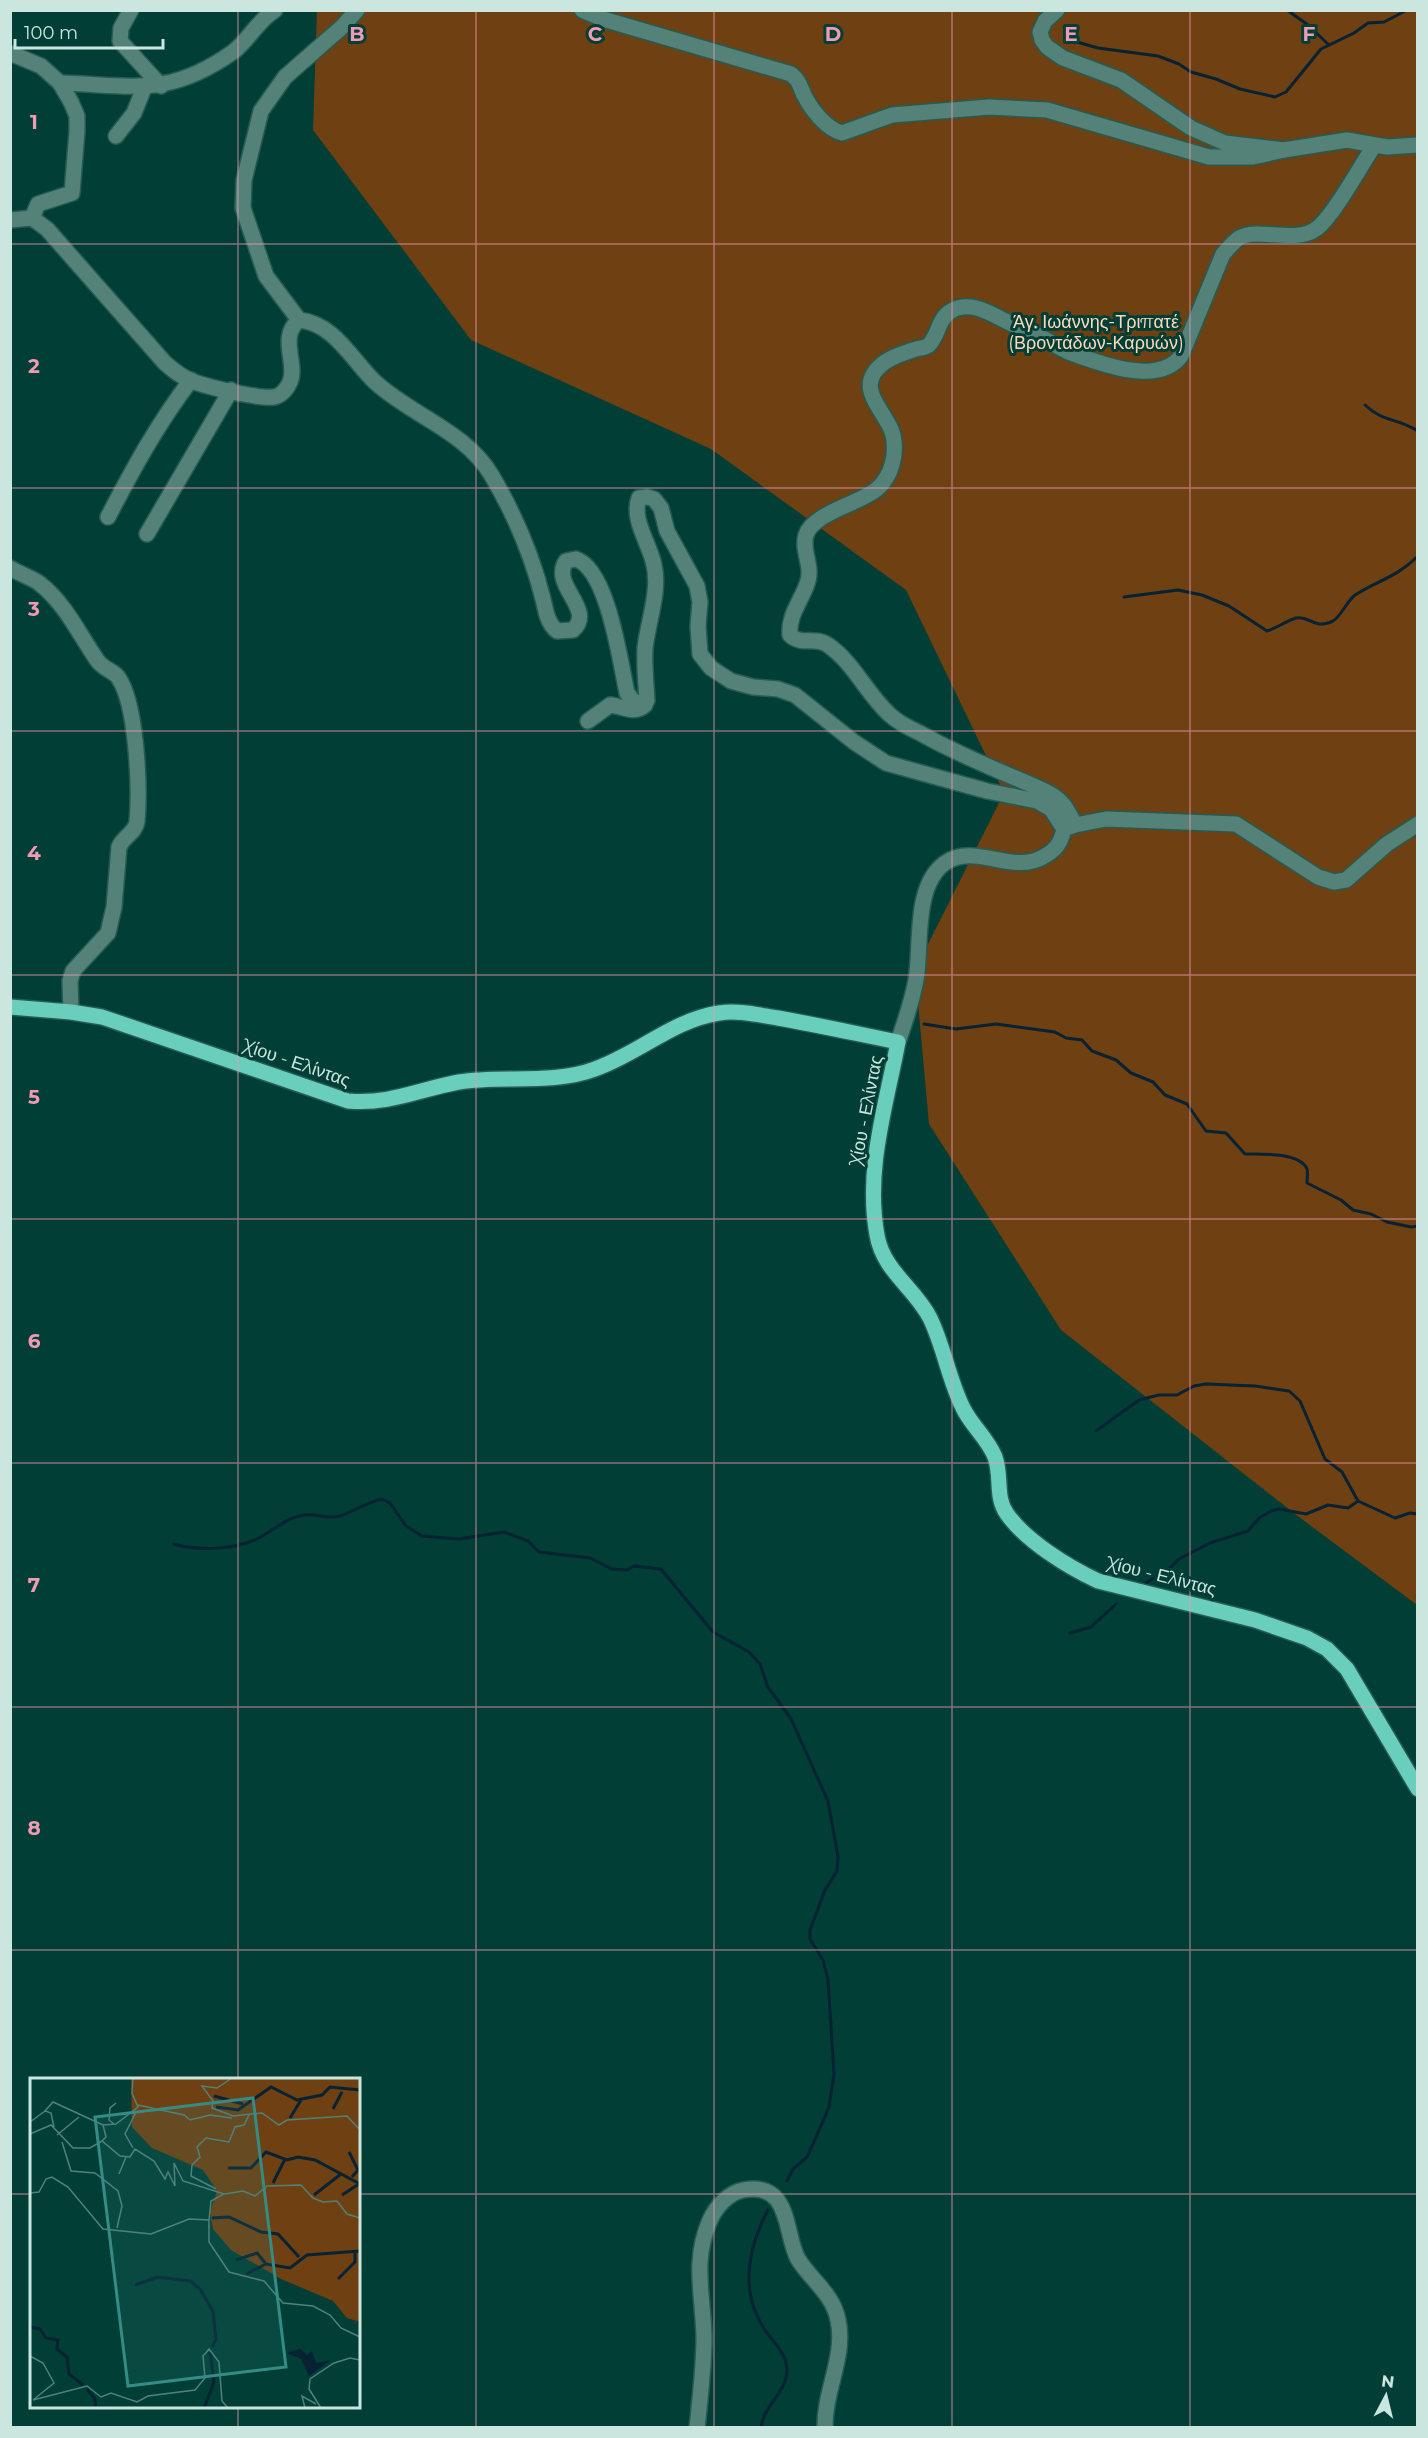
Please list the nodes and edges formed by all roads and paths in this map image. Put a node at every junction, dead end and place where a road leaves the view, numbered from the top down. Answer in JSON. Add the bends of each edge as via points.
{"nodes":[{"id":1,"x":131,"y":10,"type":"edge"},
{"id":2,"x":275,"y":10,"type":"edge"},
{"id":3,"x":357,"y":10,"type":"edge"},
{"id":4,"x":582,"y":10,"type":"edge"},
{"id":5,"x":1057,"y":10,"type":"edge"},
{"id":6,"x":10,"y":53,"type":"edge"},
{"id":7,"x":60,"y":83,"type":"junction"},
{"id":8,"x":161,"y":86,"type":"junction"},
{"id":9,"x":144,"y":88,"type":"junction"},
{"id":10,"x":116,"y":136,"type":"dead end"},
{"id":11,"x":1418,"y":145,"type":"edge"},
{"id":12,"x":1374,"y":146,"type":"junction"},
{"id":13,"x":1284,"y":150,"type":"junction"},
{"id":14,"x":32,"y":218,"type":"junction"},
{"id":15,"x":10,"y":220,"type":"edge"},
{"id":16,"x":299,"y":320,"type":"junction"},
{"id":17,"x":191,"y":380,"type":"junction"},
{"id":18,"x":231,"y":390,"type":"junction"},
{"id":19,"x":108,"y":517,"type":"dead end"},
{"id":20,"x":147,"y":534,"type":"dead end"},
{"id":21,"x":10,"y":568,"type":"edge"},
{"id":22,"x":645,"y":702,"type":"junction"},
{"id":23,"x":588,"y":721,"type":"dead end"},
{"id":24,"x":1418,"y":824,"type":"edge"},
{"id":25,"x":1069,"y":827,"type":"junction"},
{"id":26,"x":10,"y":1007,"type":"edge"},
{"id":27,"x":71,"y":1012,"type":"junction"},
{"id":28,"x":898,"y":1042,"type":"junction"},
{"id":29,"x":1418,"y":1789,"type":"edge"},
{"id":30,"x":697,"y":2427,"type":"edge"},
{"id":31,"x":825,"y":2427,"type":"edge"}],
"edges":[{"from":1,"to":8,"type":"street","via":[[121,28],[120,41]]},
{"from":2,"to":8,"type":"street","via":[[231,54]]},
{"from":3,"to":16,"type":"street","via":[[285,77],[261,111],[244,180],[243,208],[266,276]]},
{"from":4,"to":13,"type":"street","via":[[791,74],[819,116],[842,133],[892,115],[1028,107],[1209,157],[1253,157]]},
{"from":5,"to":13,"type":"street","via":[[1046,21],[1041,35],[1047,47],[1063,58],[1121,80],[1204,135],[1226,143]]},
{"from":6,"to":7,"type":"street","via":[[41,66]]},
{"from":7,"to":9,"type":"street"},
{"from":7,"to":14,"type":"street","via":[[76,116],[74,188],[69,194],[38,204]]},
{"from":8,"to":9,"type":"street"},
{"from":9,"to":10,"type":"street","via":[[135,113]]},
{"from":11,"to":12,"type":"street"},
{"from":12,"to":13,"type":"street","via":[[1347,140]]},
{"from":12,"to":25,"type":"street","via":[[1315,230],[1278,236],[1247,235],[1232,244],[1223,254],[1181,356],[1168,368],[1142,372],[1071,353],[993,314],[965,307],[948,313],[925,348],[887,360],[872,375],[873,398],[893,436],[892,467],[879,488],[824,517],[808,530],[804,541],[808,581],[792,615],[790,635],[831,646],[898,721],[949,750],[1056,796],[1065,804]]},
{"from":14,"to":15,"type":"street"},
{"from":14,"to":17,"type":"street","via":[[62,244],[165,363]]},
{"from":16,"to":18,"type":"street","via":[[290,339],[291,380],[281,394],[266,397]]},
{"from":16,"to":22,"type":"street","via":[[318,325],[338,339],[377,384],[478,455],[517,523],[535,565],[548,620],[557,631],[573,630],[580,616],[562,580],[562,567],[576,559],[589,569],[606,599],[627,693],[633,701]]},
{"from":17,"to":18,"type":"street"},
{"from":17,"to":19,"type":"street","via":[[148,442]]},
{"from":18,"to":20,"type":"street"},
{"from":21,"to":27,"type":"street","via":[[46,590],[78,628],[104,669],[114,673],[135,737],[136,828],[119,847],[108,933],[73,971]]},
{"from":22,"to":23,"type":"street","via":[[638,710],[610,705]]},
{"from":22,"to":25,"type":"street","via":[[645,658],[655,566],[638,514],[638,502],[643,496],[654,499],[661,508],[667,531],[697,586],[700,654],[711,668],[731,681],[795,695],[886,763],[1036,801]]},
{"from":24,"to":25,"type":"street","via":[[1387,844],[1346,880],[1334,882],[1318,877],[1236,824],[1106,819]]},
{"from":25,"to":28,"type":"street","via":[[1056,849],[1037,861],[1023,864],[961,857],[948,861],[936,872],[924,898],[916,982]]},
{"from":26,"to":27,"type":"main road","name":"Χίου - Ελίντας"},
{"from":27,"to":28,"type":"main road","name":"Χίου - Ελίντας","via":[[125,1024],[348,1101],[369,1103],[459,1082],[582,1074],[672,1029],[720,1013],[741,1012]]},
{"from":28,"to":29,"type":"main road","name":"Χίου - Ελίντας","via":[[874,1169],[877,1235],[886,1261],[929,1316],[961,1406],[995,1456],[1002,1506],[1007,1515],[1031,1539],[1098,1581],[1255,1620],[1308,1638],[1327,1649],[1347,1669]]},
{"from":30,"to":31,"type":"street","via":[[704,2348],[699,2256],[716,2210],[735,2193],[754,2190],[773,2197],[783,2209],[796,2255],[836,2313],[838,2352]]}]}
